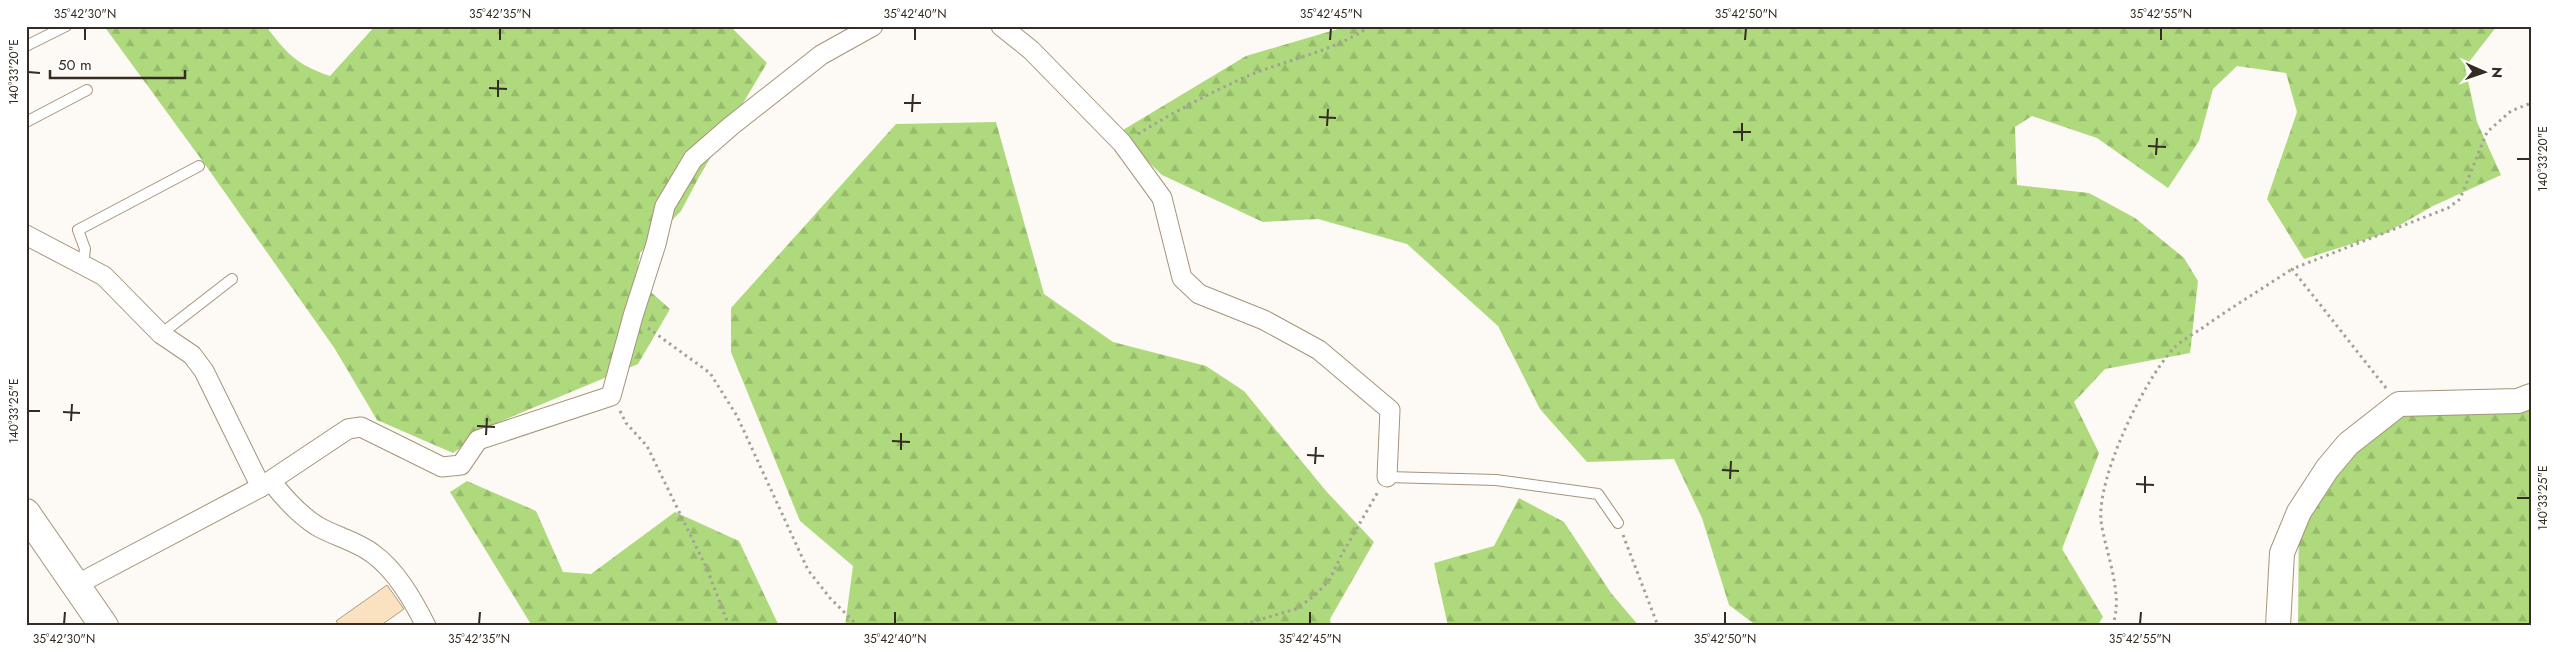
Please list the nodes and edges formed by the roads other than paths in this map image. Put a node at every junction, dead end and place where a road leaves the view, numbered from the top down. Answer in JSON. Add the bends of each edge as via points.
{"nodes":[{"id":1,"x":66,"y":26,"type":"edge"},
{"id":2,"x":873,"y":26,"type":"edge"},
{"id":3,"x":1001,"y":26,"type":"edge"},
{"id":4,"x":26,"y":46,"type":"edge"},
{"id":5,"x":86,"y":90,"type":"dead end"},
{"id":6,"x":26,"y":122,"type":"edge"},
{"id":7,"x":199,"y":166,"type":"dead end"},
{"id":8,"x":26,"y":235,"type":"edge"},
{"id":9,"x":83,"y":265,"type":"junction"},
{"id":10,"x":232,"y":278,"type":"dead end"},
{"id":11,"x":161,"y":334,"type":"junction"},
{"id":12,"x":2531,"y":396,"type":"edge"},
{"id":13,"x":1387,"y":477,"type":"joint"},
{"id":14,"x":266,"y":484,"type":"junction"},
{"id":15,"x":26,"y":513,"type":"edge"},
{"id":16,"x":1618,"y":523,"type":"road end"},
{"id":17,"x":76,"y":585,"type":"junction"},
{"id":18,"x":104,"y":626,"type":"edge"},
{"id":19,"x":426,"y":626,"type":"edge"},
{"id":20,"x":2278,"y":626,"type":"edge"}],
"edges":[{"from":1,"to":4,"type":"lane"},
{"from":2,"to":14,"type":"street","via":[[821,55],[693,159],[666,206],[611,396],[478,440],[461,464],[452,466],[442,467],[361,427],[348,429]]},
{"from":3,"to":13,"type":"street","via":[[1031,50],[1122,143],[1162,198],[1182,278],[1199,294],[1264,320],[1319,350],[1390,410]]},
{"from":5,"to":6,"type":"lane"},
{"from":7,"to":9,"type":"lane","via":[[78,230],[85,249]]},
{"from":8,"to":9,"type":"street"},
{"from":9,"to":11,"type":"street","via":[[104,276]]},
{"from":10,"to":11,"type":"lane"},
{"from":11,"to":14,"type":"street","via":[[192,355],[204,371]]},
{"from":12,"to":20,"type":"street","via":[[2518,401],[2399,404],[2348,444],[2299,512],[2282,553]]},
{"from":13,"to":16,"type":"lane","via":[[1496,480],[1598,494]]},
{"from":14,"to":17,"type":"street"},
{"from":14,"to":19,"type":"street","via":[[317,526],[372,552],[388,568]]},
{"from":15,"to":17,"type":"main road"},
{"from":17,"to":18,"type":"main road"}]}
